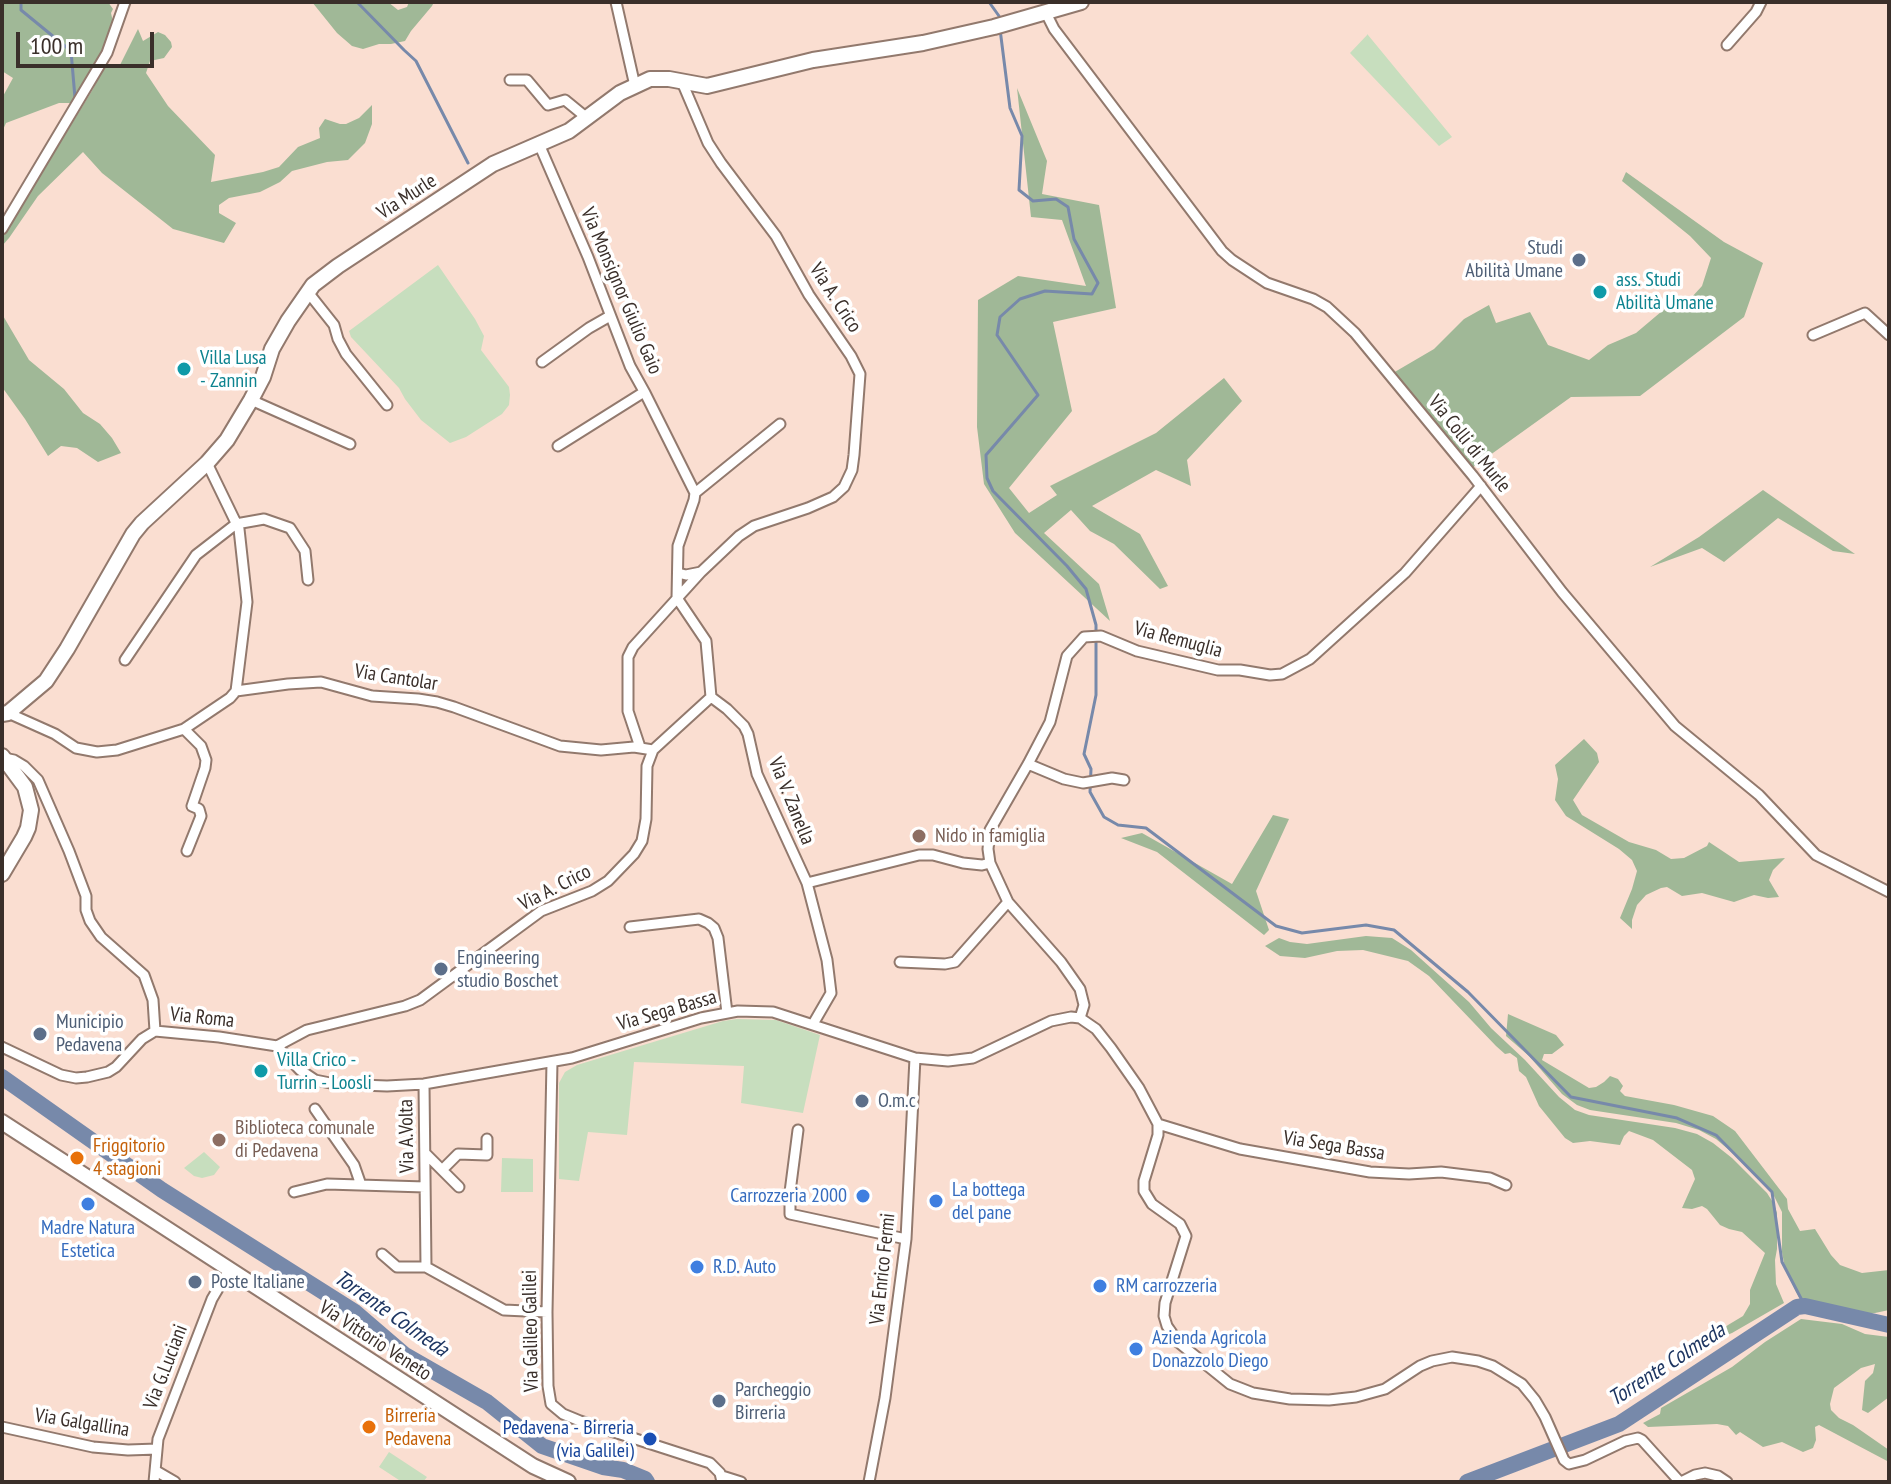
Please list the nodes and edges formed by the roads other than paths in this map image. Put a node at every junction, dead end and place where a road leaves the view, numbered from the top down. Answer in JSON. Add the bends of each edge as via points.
{"nodes":[{"id":1,"x":125,"y":2,"type":"edge"},
{"id":2,"x":616,"y":2,"type":"edge"},
{"id":3,"x":1081,"y":2,"type":"edge"},
{"id":4,"x":1761,"y":2,"type":"edge"},
{"id":5,"x":1036,"y":15,"type":"junction"},
{"id":6,"x":1727,"y":45,"type":"dead end"},
{"id":7,"x":510,"y":80,"type":"dead end"},
{"id":8,"x":682,"y":82,"type":"junction"},
{"id":9,"x":635,"y":86,"type":"junction"},
{"id":10,"x":587,"y":118,"type":"junction"},
{"id":11,"x":539,"y":144,"type":"junction"},
{"id":12,"x":2,"y":229,"type":"edge"},
{"id":13,"x":307,"y":291,"type":"junction"},
{"id":14,"x":610,"y":316,"type":"junction"},
{"id":15,"x":1813,"y":335,"type":"dead end"},
{"id":16,"x":1889,"y":335,"type":"edge"},
{"id":17,"x":542,"y":362,"type":"dead end"},
{"id":18,"x":644,"y":392,"type":"junction"},
{"id":19,"x":251,"y":400,"type":"junction"},
{"id":20,"x":387,"y":405,"type":"dead end"},
{"id":21,"x":780,"y":424,"type":"dead end"},
{"id":22,"x":350,"y":444,"type":"dead end"},
{"id":23,"x":558,"y":446,"type":"dead end"},
{"id":24,"x":207,"y":463,"type":"junction"},
{"id":25,"x":1481,"y":486,"type":"junction"},
{"id":26,"x":695,"y":493,"type":"junction"},
{"id":27,"x":236,"y":524,"type":"junction"},
{"id":28,"x":701,"y":572,"type":"junction"},
{"id":29,"x":678,"y":573,"type":"junction"},
{"id":30,"x":308,"y":580,"type":"dead end"},
{"id":31,"x":677,"y":598,"type":"junction"},
{"id":32,"x":125,"y":660,"type":"dead end"},
{"id":33,"x":236,"y":691,"type":"junction"},
{"id":34,"x":711,"y":697,"type":"junction"},
{"id":35,"x":5,"y":713,"type":"edge"},
{"id":36,"x":184,"y":729,"type":"junction"},
{"id":37,"x":640,"y":747,"type":"junction"},
{"id":38,"x":653,"y":750,"type":"junction"},
{"id":39,"x":3,"y":757,"type":"edge"},
{"id":40,"x":1028,"y":764,"type":"junction"},
{"id":41,"x":1124,"y":780,"type":"dead end"},
{"id":42,"x":187,"y":851,"type":"dead end"},
{"id":43,"x":990,"y":863,"type":"junction"},
{"id":44,"x":2,"y":874,"type":"edge"},
{"id":45,"x":807,"y":883,"type":"junction"},
{"id":46,"x":1889,"y":892,"type":"edge"},
{"id":47,"x":1008,"y":902,"type":"junction"},
{"id":48,"x":630,"y":927,"type":"dead end"},
{"id":49,"x":900,"y":962,"type":"dead end"},
{"id":50,"x":727,"y":1013,"type":"junction"},
{"id":51,"x":1080,"y":1018,"type":"junction"},
{"id":52,"x":813,"y":1024,"type":"junction"},
{"id":53,"x":155,"y":1031,"type":"junction"},
{"id":54,"x":277,"y":1046,"type":"junction"},
{"id":55,"x":2,"y":1047,"type":"edge"},
{"id":56,"x":915,"y":1058,"type":"junction"},
{"id":57,"x":552,"y":1062,"type":"junction"},
{"id":58,"x":424,"y":1084,"type":"junction"},
{"id":59,"x":315,"y":1109,"type":"dead end"},
{"id":60,"x":2,"y":1122,"type":"edge"},
{"id":61,"x":1158,"y":1124,"type":"junction"},
{"id":62,"x":798,"y":1130,"type":"dead end"},
{"id":63,"x":487,"y":1139,"type":"dead end"},
{"id":64,"x":425,"y":1153,"type":"junction"},
{"id":65,"x":442,"y":1170,"type":"junction"},
{"id":66,"x":361,"y":1185,"type":"junction"},
{"id":67,"x":1506,"y":1185,"type":"dead end"},
{"id":68,"x":425,"y":1187,"type":"junction"},
{"id":69,"x":459,"y":1187,"type":"dead end"},
{"id":70,"x":294,"y":1192,"type":"dead end"},
{"id":71,"x":906,"y":1239,"type":"junction"},
{"id":72,"x":382,"y":1254,"type":"dead end"},
{"id":73,"x":426,"y":1267,"type":"junction"},
{"id":74,"x":229,"y":1270,"type":"junction"},
{"id":75,"x":547,"y":1312,"type":"junction"},
{"id":76,"x":2,"y":1427,"type":"edge"},
{"id":77,"x":157,"y":1449,"type":"junction"},
{"id":78,"x":155,"y":1477,"type":"edge"},
{"id":79,"x":722,"y":1479,"type":"edge"},
{"id":80,"x":175,"y":1482,"type":"edge"},
{"id":81,"x":568,"y":1482,"type":"edge"},
{"id":82,"x":741,"y":1482,"type":"edge"},
{"id":83,"x":869,"y":1482,"type":"edge"},
{"id":84,"x":1681,"y":1482,"type":"edge"},
{"id":85,"x":1727,"y":1482,"type":"edge"}],
"edges":[{"from":1,"to":12,"type":"street","via":[[107,53]]},
{"from":2,"to":9,"type":"street"},
{"from":3,"to":5,"type":"main road","name":"Via Murle"},
{"from":4,"to":6,"type":"street"},
{"from":5,"to":8,"type":"main road","name":"Via Murle","via":[[707,86]]},
{"from":5,"to":25,"type":"street","name":"Via Colli di Murle","via":[[1046,13],[1222,251],[1267,283],[1333,311]]},
{"from":7,"to":10,"type":"street","via":[[527,80],[548,105],[565,100]]},
{"from":8,"to":9,"type":"main road","name":"Via Murle","via":[[650,79]]},
{"from":8,"to":28,"type":"street","name":"Via A. Crico","via":[[708,143],[776,236],[860,374],[852,470],[844,487],[808,508],[754,526]]},
{"from":9,"to":10,"type":"main road","name":"Via Murle"},
{"from":10,"to":11,"type":"main road","name":"Via Murle"},
{"from":11,"to":13,"type":"main road","name":"Via Murle","via":[[493,164]]},
{"from":11,"to":14,"type":"street","name":"Via Monsignor Giulio Gaio"},
{"from":13,"to":19,"type":"main road","name":"Via Murle","via":[[279,335]]},
{"from":13,"to":20,"type":"street","via":[[334,325],[346,354]]},
{"from":14,"to":17,"type":"street"},
{"from":14,"to":18,"type":"street","name":"Via Monsignor Giulio Gaio"},
{"from":15,"to":16,"type":"street","via":[[1865,313]]},
{"from":18,"to":23,"type":"street"},
{"from":18,"to":26,"type":"street","name":"Via Monsignor Giulio Gaio"},
{"from":19,"to":22,"type":"street"},
{"from":19,"to":24,"type":"main road","name":"Via Murle"},
{"from":21,"to":26,"type":"street"},
{"from":24,"to":27,"type":"street"},
{"from":24,"to":35,"type":"main road","name":"Via Murle","via":[[133,534],[46,681]]},
{"from":25,"to":40,"type":"street","name":"Via Remuglia","via":[[1405,573],[1310,659],[1282,674],[1218,670],[1137,651],[1101,636],[1079,640],[1067,656],[1050,722]]},
{"from":25,"to":46,"type":"street","name":"Via Colli di Murle","via":[[1675,726],[1759,795],[1816,855]]},
{"from":26,"to":29,"type":"street","via":[[680,537]]},
{"from":27,"to":30,"type":"street","via":[[264,519],[290,528],[305,551]]},
{"from":27,"to":32,"type":"street","via":[[196,555]]},
{"from":27,"to":33,"type":"street","via":[[247,602]]},
{"from":28,"to":29,"type":"street"},
{"from":28,"to":31,"type":"street","name":"Via A. Crico"},
{"from":29,"to":31,"type":"street"},
{"from":31,"to":34,"type":"street","via":[[706,641]]},
{"from":31,"to":37,"type":"street","via":[[628,657],[628,711]]},
{"from":33,"to":36,"type":"street"},
{"from":33,"to":37,"type":"street","name":"Via Cantolar","via":[[328,683],[372,696],[437,702],[560,746]]},
{"from":34,"to":38,"type":"street"},
{"from":34,"to":45,"type":"street","name":"Via V. Zanella","via":[[744,726],[757,774]]},
{"from":35,"to":36,"type":"street","via":[[76,748],[97,752]]},
{"from":36,"to":42,"type":"street","via":[[201,746],[206,760],[192,806],[201,816]]},
{"from":37,"to":38,"type":"street","name":"Via Cantolar"},
{"from":38,"to":54,"type":"street","name":"Via A. Crico","via":[[647,766],[642,841],[608,881],[541,911],[420,1000],[307,1030]]},
{"from":39,"to":44,"type":"main road","via":[[25,787],[31,810],[24,837]]},
{"from":39,"to":53,"type":"street","via":[[24,766],[38,780],[86,896],[90,921],[144,975],[153,1000]]},
{"from":40,"to":41,"type":"street","via":[[1083,783]]},
{"from":40,"to":43,"type":"street","name":"Via Remuglia","via":[[990,830]]},
{"from":43,"to":45,"type":"street","via":[[919,855]]},
{"from":43,"to":47,"type":"street","name":"Via Remuglia"},
{"from":45,"to":52,"type":"street","name":"Via V. Zanella","via":[[831,993]]},
{"from":47,"to":49,"type":"street","via":[[955,962]]},
{"from":47,"to":51,"type":"street","name":"Via Remuglia","via":[[1080,989]]},
{"from":48,"to":50,"type":"street","via":[[705,920],[718,938]]},
{"from":50,"to":52,"type":"street","name":"Via Sega Bassa","via":[[773,1012]]},
{"from":50,"to":57,"type":"street","name":"Via Sega Bassa"},
{"from":51,"to":56,"type":"street","name":"Via Sega Bassa","via":[[1051,1021],[966,1060]]},
{"from":51,"to":61,"type":"street","via":[[1118,1057]]},
{"from":52,"to":56,"type":"street","name":"Via Sega Bassa"},
{"from":53,"to":54,"type":"street","name":"Via Roma"},
{"from":53,"to":55,"type":"street","name":"Via Roma","via":[[116,1067],[87,1077],[61,1075]]},
{"from":54,"to":58,"type":"street","name":"Via Sega Bassa","via":[[303,1073],[322,1082]]},
{"from":56,"to":71,"type":"street","name":"Via Enrico Fermi"},
{"from":57,"to":58,"type":"street","name":"Via Sega Bassa"},
{"from":57,"to":75,"type":"street","name":"Via Galileo Galilei"},
{"from":58,"to":64,"type":"street","name":"Via A.Volta"},
{"from":59,"to":66,"type":"street","via":[[354,1165]]},
{"from":60,"to":74,"type":"main road","name":"Via Vittorio Veneto"},
{"from":61,"to":67,"type":"street","name":"Via Sega Bassa","via":[[1240,1149],[1370,1172],[1441,1172]]},
{"from":61,"to":84,"type":"street","via":[[1144,1191],[1186,1236],[1165,1303],[1165,1321],[1178,1342],[1230,1384],[1290,1399],[1342,1399],[1385,1389],[1432,1361],[1463,1358],[1493,1366],[1522,1384],[1569,1464],[1638,1438]]},
{"from":62,"to":71,"type":"street","via":[[790,1214]]},
{"from":63,"to":65,"type":"street","via":[[487,1155],[458,1154]]},
{"from":64,"to":65,"type":"street"},
{"from":64,"to":68,"type":"street","name":"Via A.Volta"},
{"from":65,"to":69,"type":"street"},
{"from":66,"to":68,"type":"street","name":"Via A.Volta"},
{"from":66,"to":70,"type":"street","name":"Via A.Volta","via":[[327,1184]]},
{"from":68,"to":73,"type":"street","name":"Via A.Volta"},
{"from":71,"to":83,"type":"street","name":"Via Enrico Fermi"},
{"from":72,"to":73,"type":"street","via":[[397,1267]]},
{"from":73,"to":75,"type":"street","via":[[504,1310]]},
{"from":74,"to":77,"type":"street","name":"Via G.Luciani","via":[[209,1308]]},
{"from":74,"to":81,"type":"main road","name":"Via Vittorio Veneto","via":[[533,1466]]},
{"from":75,"to":79,"type":"street","name":"Via Galileo Galilei","via":[[548,1386],[554,1408],[710,1463]]},
{"from":76,"to":77,"type":"street","name":"Via Galgallina","via":[[93,1447]]},
{"from":77,"to":78,"type":"street","name":"Via G.Luciani"},
{"from":78,"to":80,"type":"street"},
{"from":79,"to":82,"type":"street"},
{"from":84,"to":85,"type":"street","via":[[1705,1473]]}]}
